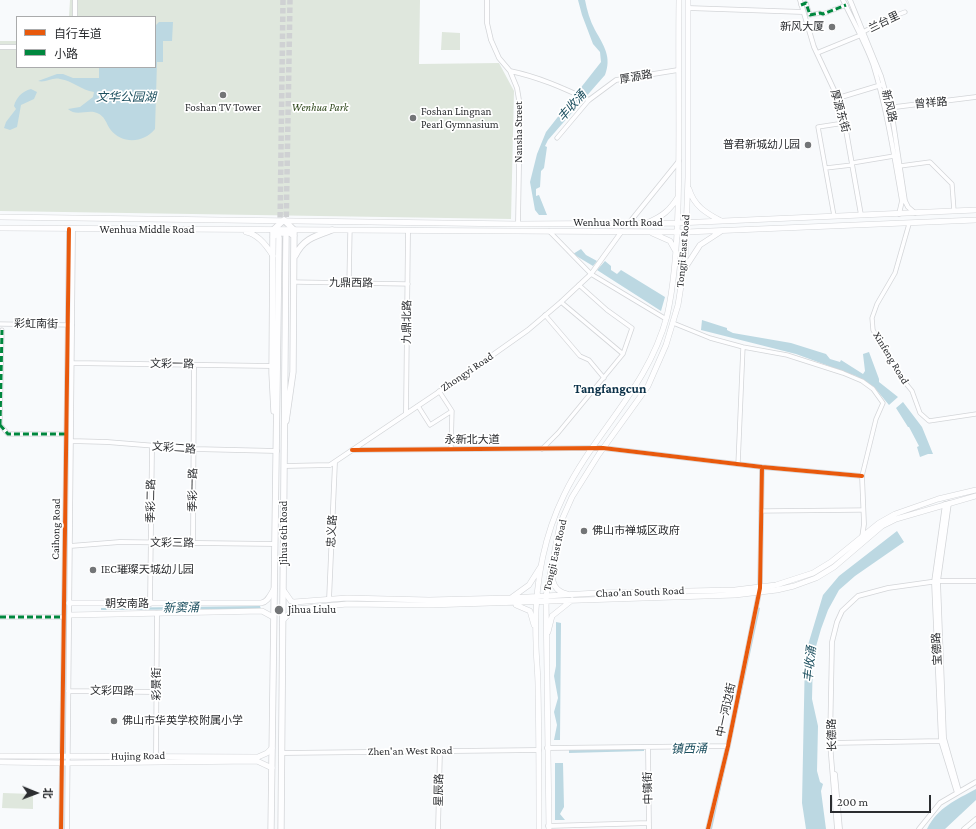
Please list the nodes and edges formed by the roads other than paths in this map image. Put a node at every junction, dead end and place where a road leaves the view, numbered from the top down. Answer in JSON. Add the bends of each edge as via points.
{"nodes":[{"id":1,"x":75,"y":0,"type":"edge"},
{"id":2,"x":487,"y":0,"type":"edge"},
{"id":3,"x":678,"y":0,"type":"edge"},
{"id":4,"x":688,"y":0,"type":"edge"},
{"id":5,"x":843,"y":0,"type":"edge"},
{"id":6,"x":850,"y":0,"type":"edge"},
{"id":7,"x":801,"y":2,"type":"edge"},
{"id":8,"x":846,"y":5,"type":"junction"},
{"id":9,"x":688,"y":8,"type":"junction"},
{"id":10,"x":803,"y":12,"type":"junction"},
{"id":11,"x":905,"y":12,"type":"dead end"},
{"id":12,"x":75,"y":16,"type":"edge"},
{"id":13,"x":863,"y":34,"type":"junction"},
{"id":14,"x":0,"y":47,"type":"edge"},
{"id":15,"x":16,"y":47,"type":"edge"},
{"id":16,"x":817,"y":53,"type":"junction"},
{"id":17,"x":678,"y":70,"type":"junction"},
{"id":18,"x":510,"y":71,"type":"junction"},
{"id":19,"x":881,"y":85,"type":"junction"},
{"id":20,"x":976,"y":97,"type":"edge"},
{"id":21,"x":838,"y":98,"type":"junction"},
{"id":22,"x":589,"y":100,"type":"junction"},
{"id":23,"x":888,"y":108,"type":"junction"},
{"id":24,"x":844,"y":123,"type":"junction"},
{"id":25,"x":557,"y":138,"type":"dead end"},
{"id":26,"x":894,"y":156,"type":"junction"},
{"id":27,"x":679,"y":161,"type":"junction"},
{"id":28,"x":852,"y":164,"type":"junction"},
{"id":29,"x":900,"y":166,"type":"junction"},
{"id":30,"x":826,"y":168,"type":"junction"},
{"id":31,"x":688,"y":184,"type":"junction"},
{"id":32,"x":678,"y":196,"type":"junction"},
{"id":33,"x":976,"y":210,"type":"edge"},
{"id":34,"x":954,"y":211,"type":"junction"},
{"id":35,"x":899,"y":214,"type":"junction"},
{"id":36,"x":916,"y":214,"type":"junction"},
{"id":37,"x":861,"y":215,"type":"junction"},
{"id":38,"x":834,"y":216,"type":"junction"},
{"id":39,"x":0,"y":217,"type":"edge"},
{"id":40,"x":284,"y":220,"type":"junction"},
{"id":41,"x":976,"y":220,"type":"edge"},
{"id":42,"x":722,"y":222,"type":"junction"},
{"id":43,"x":629,"y":223,"type":"junction"},
{"id":44,"x":647,"y":223,"type":"junction"},
{"id":45,"x":677,"y":223,"type":"junction"},
{"id":46,"x":686,"y":223,"type":"junction"},
{"id":47,"x":518,"y":224,"type":"junction"},
{"id":48,"x":909,"y":224,"type":"junction"},
{"id":49,"x":0,"y":228,"type":"edge"},
{"id":50,"x":71,"y":229,"type":"junction"},
{"id":51,"x":237,"y":230,"type":"junction"},
{"id":52,"x":273,"y":230,"type":"junction"},
{"id":53,"x":332,"y":230,"type":"junction"},
{"id":54,"x":350,"y":230,"type":"junction"},
{"id":55,"x":723,"y":230,"type":"junction"},
{"id":56,"x":408,"y":231,"type":"junction"},
{"id":57,"x":549,"y":231,"type":"junction"},
{"id":58,"x":622,"y":231,"type":"junction"},
{"id":59,"x":647,"y":232,"type":"junction"},
{"id":60,"x":677,"y":232,"type":"junction"},
{"id":61,"x":686,"y":232,"type":"junction"},
{"id":62,"x":294,"y":233,"type":"junction"},
{"id":63,"x":276,"y":237,"type":"junction"},
{"id":64,"x":286,"y":237,"type":"tunnel mouth"},
{"id":65,"x":675,"y":251,"type":"junction"},
{"id":66,"x":273,"y":256,"type":"junction"},
{"id":67,"x":294,"y":258,"type":"junction"},
{"id":68,"x":683,"y":272,"type":"junction"},
{"id":69,"x":592,"y":273,"type":"junction"},
{"id":70,"x":294,"y":282,"type":"junction"},
{"id":71,"x":349,"y":283,"type":"junction"},
{"id":72,"x":408,"y":284,"type":"junction"},
{"id":73,"x":579,"y":285,"type":"junction"},
{"id":74,"x":561,"y":302,"type":"junction"},
{"id":75,"x":545,"y":315,"type":"junction"},
{"id":76,"x":666,"y":319,"type":"junction"},
{"id":77,"x":673,"y":323,"type":"junction"},
{"id":78,"x":0,"y":324,"type":"edge"},
{"id":79,"x":70,"y":325,"type":"junction"},
{"id":80,"x":2,"y":330,"type":"dead end"},
{"id":81,"x":743,"y":347,"type":"junction"},
{"id":82,"x":623,"y":354,"type":"junction"},
{"id":83,"x":72,"y":363,"type":"junction"},
{"id":84,"x":194,"y":365,"type":"junction"},
{"id":85,"x":272,"y":366,"type":"junction"},
{"id":86,"x":604,"y":378,"type":"junction"},
{"id":87,"x":439,"y":391,"type":"junction"},
{"id":88,"x":418,"y":406,"type":"junction"},
{"id":89,"x":452,"y":412,"type":"junction"},
{"id":90,"x":406,"y":413,"type":"junction"},
{"id":91,"x":976,"y":414,"type":"edge"},
{"id":92,"x":0,"y":425,"type":"edge"},
{"id":93,"x":280,"y":433,"type":"junction"},
{"id":94,"x":66,"y":434,"type":"junction"},
{"id":95,"x":71,"y":442,"type":"junction"},
{"id":96,"x":152,"y":447,"type":"junction"},
{"id":97,"x":593,"y":448,"type":"junction"},
{"id":98,"x":603,"y":448,"type":"junction"},
{"id":99,"x":194,"y":449,"type":"junction"},
{"id":100,"x":542,"y":449,"type":"junction"},
{"id":101,"x":352,"y":450,"type":"junction"},
{"id":102,"x":451,"y":450,"type":"junction"},
{"id":103,"x":276,"y":451,"type":"junction"},
{"id":104,"x":335,"y":462,"type":"junction"},
{"id":105,"x":738,"y":464,"type":"junction"},
{"id":106,"x":284,"y":466,"type":"junction"},
{"id":107,"x":762,"y":467,"type":"junction"},
{"id":108,"x":862,"y":476,"type":"junction"},
{"id":109,"x":976,"y":490,"type":"edge"},
{"id":110,"x":976,"y":496,"type":"edge"},
{"id":111,"x":947,"y":504,"type":"junction"},
{"id":112,"x":863,"y":510,"type":"junction"},
{"id":113,"x":762,"y":511,"type":"junction"},
{"id":114,"x":862,"y":538,"type":"junction"},
{"id":115,"x":150,"y":542,"type":"junction"},
{"id":116,"x":192,"y":543,"type":"junction"},
{"id":117,"x":275,"y":544,"type":"junction"},
{"id":118,"x":70,"y":546,"type":"junction"},
{"id":119,"x":542,"y":565,"type":"junction"},
{"id":120,"x":550,"y":568,"type":"junction"},
{"id":121,"x":936,"y":581,"type":"junction"},
{"id":122,"x":976,"y":581,"type":"edge"},
{"id":123,"x":274,"y":590,"type":"junction"},
{"id":124,"x":760,"y":590,"type":"junction"},
{"id":125,"x":284,"y":591,"type":"junction"},
{"id":126,"x":572,"y":598,"type":"junction"},
{"id":127,"x":545,"y":599,"type":"junction"},
{"id":128,"x":328,"y":600,"type":"junction"},
{"id":129,"x":511,"y":600,"type":"junction"},
{"id":130,"x":537,"y":600,"type":"junction"},
{"id":131,"x":70,"y":603,"type":"junction"},
{"id":132,"x":261,"y":603,"type":"junction"},
{"id":133,"x":103,"y":604,"type":"junction"},
{"id":134,"x":150,"y":604,"type":"junction"},
{"id":135,"x":260,"y":612,"type":"junction"},
{"id":136,"x":105,"y":613,"type":"junction"},
{"id":137,"x":157,"y":613,"type":"junction"},
{"id":138,"x":64,"y":615,"type":"junction"},
{"id":139,"x":70,"y":615,"type":"junction"},
{"id":140,"x":0,"y":617,"type":"edge"},
{"id":141,"x":273,"y":617,"type":"junction"},
{"id":142,"x":284,"y":619,"type":"junction"},
{"id":143,"x":536,"y":634,"type":"junction"},
{"id":144,"x":546,"y":642,"type":"junction"},
{"id":145,"x":68,"y":691,"type":"junction"},
{"id":146,"x":156,"y":692,"type":"junction"},
{"id":147,"x":943,"y":740,"type":"junction"},
{"id":148,"x":831,"y":742,"type":"junction"},
{"id":149,"x":728,"y":746,"type":"junction"},
{"id":150,"x":648,"y":747,"type":"junction"},
{"id":151,"x":272,"y":748,"type":"junction"},
{"id":152,"x":547,"y":748,"type":"junction"},
{"id":153,"x":539,"y":750,"type":"junction"},
{"id":154,"x":440,"y":751,"type":"junction"},
{"id":155,"x":282,"y":753,"type":"junction"},
{"id":156,"x":0,"y":756,"type":"edge"},
{"id":157,"x":156,"y":756,"type":"junction"},
{"id":158,"x":65,"y":757,"type":"junction"},
{"id":159,"x":0,"y":762,"type":"edge"},
{"id":160,"x":65,"y":763,"type":"junction"},
{"id":161,"x":272,"y":768,"type":"junction"},
{"id":162,"x":976,"y":782,"type":"edge"},
{"id":163,"x":958,"y":792,"type":"junction"},
{"id":164,"x":976,"y":819,"type":"edge"},
{"id":165,"x":649,"y":823,"type":"junction"},
{"id":166,"x":548,"y":827,"type":"edge"},
{"id":167,"x":61,"y":829,"type":"edge"},
{"id":168,"x":67,"y":829,"type":"edge"},
{"id":169,"x":271,"y":829,"type":"edge"},
{"id":170,"x":281,"y":829,"type":"edge"},
{"id":171,"x":438,"y":829,"type":"edge"},
{"id":172,"x":539,"y":829,"type":"edge"},
{"id":173,"x":649,"y":829,"type":"edge"},
{"id":174,"x":708,"y":829,"type":"edge"},
{"id":175,"x":837,"y":829,"type":"edge"},
{"id":176,"x":840,"y":829,"type":"edge"},
{"id":177,"x":919,"y":829,"type":"edge"},
{"id":178,"x":964,"y":829,"type":"edge"}],
"edges":[{"from":1,"to":12,"type":"street"},
{"from":2,"to":18,"type":"street","name":"Nansha Street","via":[[487,23],[491,40],[499,58]]},
{"from":3,"to":17,"type":"main road","name":"Tongji East Road"},
{"from":4,"to":9,"type":"main road","name":"Tongji East Road"},
{"from":5,"to":8,"type":"street","name":"新风路"},
{"from":6,"to":13,"type":"street","name":"新风路"},
{"from":7,"to":8,"type":"street","via":[[806,3],[810,15],[820,12],[823,14]]},
{"from":7,"to":10,"type":"street","name":"厚源东街"},
{"from":8,"to":13,"type":"street","name":"新风路"},
{"from":9,"to":10,"type":"street"},
{"from":9,"to":31,"type":"main road","name":"Tongji East Road"},
{"from":10,"to":16,"type":"street","name":"厚源东街"},
{"from":11,"to":13,"type":"street","name":"兰台里","via":[[889,18]]},
{"from":13,"to":16,"type":"street"},
{"from":13,"to":19,"type":"street","name":"新风路"},
{"from":14,"to":15,"type":"street"},
{"from":16,"to":21,"type":"street","name":"厚源东街"},
{"from":17,"to":22,"type":"street","name":"厚源路","via":[[616,80]]},
{"from":17,"to":27,"type":"main road","name":"Tongji East Road"},
{"from":18,"to":22,"type":"street","via":[[535,76]]},
{"from":18,"to":47,"type":"street","name":"Nansha Street","via":[[517,88],[520,106]]},
{"from":19,"to":21,"type":"street"},
{"from":19,"to":23,"type":"street","name":"新风路"},
{"from":20,"to":23,"type":"street","name":"曾祥路"},
{"from":21,"to":24,"type":"street","name":"厚源东街"},
{"from":22,"to":25,"type":"street"},
{"from":23,"to":26,"type":"street","name":"新风路"},
{"from":23,"to":29,"type":"street","name":"新风路"},
{"from":24,"to":28,"type":"street","name":"厚源东街"},
{"from":24,"to":30,"type":"street","via":[[818,127]]},
{"from":26,"to":28,"type":"street"},
{"from":26,"to":35,"type":"street","name":"新风路","via":[[902,201]]},
{"from":27,"to":32,"type":"main road","name":"Tongji East Road"},
{"from":27,"to":43,"type":"street"},
{"from":28,"to":30,"type":"street"},
{"from":28,"to":37,"type":"street","name":"厚源东街"},
{"from":29,"to":34,"type":"street","via":[[930,162],[952,184]]},
{"from":29,"to":36,"type":"street","name":"新风路","via":[[905,201],[908,208]]},
{"from":30,"to":38,"type":"street"},
{"from":31,"to":42,"type":"main road","via":[[692,199],[703,211]]},
{"from":31,"to":46,"type":"main road","name":"Tongji East Road"},
{"from":32,"to":44,"type":"main road","via":[[661,217]]},
{"from":32,"to":45,"type":"main road","name":"Tongji East Road"},
{"from":33,"to":34,"type":"main road","name":"Wenhua North Road"},
{"from":34,"to":36,"type":"main road","name":"Wenhua North Road"},
{"from":35,"to":36,"type":"main road","name":"Wenhua North Road"},
{"from":35,"to":37,"type":"main road","name":"Wenhua North Road"},
{"from":37,"to":38,"type":"main road","name":"Wenhua North Road"},
{"from":38,"to":42,"type":"main road","name":"Wenhua North Road"},
{"from":39,"to":40,"type":"main road","name":"Wenhua Middle Road"},
{"from":40,"to":47,"type":"main road","name":"Wenhua North Road"},
{"from":40,"to":52,"type":"main road"},
{"from":40,"to":62,"type":"main road"},
{"from":41,"to":48,"type":"main road","name":"Wenhua North Road"},
{"from":42,"to":46,"type":"main road","name":"Wenhua North Road"},
{"from":43,"to":44,"type":"main road","name":"Wenhua North Road"},
{"from":43,"to":47,"type":"main road","name":"Wenhua North Road"},
{"from":44,"to":45,"type":"main road","name":"Wenhua North Road"},
{"from":45,"to":46,"type":"main road","name":"Wenhua North Road"},
{"from":45,"to":60,"type":"main road","name":"Tongji East Road"},
{"from":46,"to":61,"type":"main road","name":"Tongji East Road"},
{"from":48,"to":55,"type":"main road","name":"Wenhua North Road"},
{"from":48,"to":91,"type":"street","name":"Xinfeng Road","via":[[895,273],[872,318],[873,330],[899,375],[912,390],[925,420]]},
{"from":49,"to":50,"type":"main road","name":"Wenhua Middle Road"},
{"from":50,"to":51,"type":"main road","name":"Wenhua Middle Road"},
{"from":50,"to":79,"type":"street","name":"Caihong Road"},
{"from":51,"to":52,"type":"main road","name":"Wenhua Middle Road"},
{"from":51,"to":66,"type":"main road","via":[[249,232],[258,238]]},
{"from":52,"to":62,"type":"main road","name":"Wenhua Middle Road"},
{"from":52,"to":63,"type":"main road"},
{"from":53,"to":54,"type":"main road","name":"Wenhua North Road"},
{"from":53,"to":62,"type":"main road","name":"Wenhua North Road"},
{"from":53,"to":67,"type":"main road","via":[[303,242]]},
{"from":54,"to":56,"type":"main road","name":"Wenhua North Road"},
{"from":54,"to":71,"type":"street"},
{"from":55,"to":61,"type":"main road","name":"Wenhua North Road"},
{"from":55,"to":68,"type":"main road","via":[[708,237],[700,245]]},
{"from":56,"to":57,"type":"main road","name":"Wenhua North Road"},
{"from":56,"to":72,"type":"street","name":"九鼎北路"},
{"from":57,"to":58,"type":"main road","name":"Wenhua North Road"},
{"from":57,"to":69,"type":"street"},
{"from":58,"to":59,"type":"main road","name":"Wenhua North Road"},
{"from":58,"to":69,"type":"street","name":"Zhongyi Road"},
{"from":59,"to":60,"type":"main road","name":"Wenhua North Road"},
{"from":59,"to":65,"type":"main road","via":[[670,241]]},
{"from":60,"to":61,"type":"main road","name":"Wenhua North Road"},
{"from":60,"to":65,"type":"main road","name":"Tongji East Road"},
{"from":61,"to":68,"type":"main road","name":"Tongji East Road"},
{"from":62,"to":63,"type":"main road","via":[[277,233]]},
{"from":62,"to":67,"type":"main road"},
{"from":63,"to":66,"type":"main road"},
{"from":63,"to":93,"type":"main road","name":"Jihua 6th Road"},
{"from":64,"to":93,"type":"main road","name":"Jihua 6th Road"},
{"from":65,"to":76,"type":"main road","name":"Tongji East Road"},
{"from":66,"to":85,"type":"main road"},
{"from":67,"to":70,"type":"main road"},
{"from":68,"to":77,"type":"main road","name":"Tongji East Road"},
{"from":69,"to":73,"type":"street","name":"Zhongyi Road"},
{"from":69,"to":76,"type":"street"},
{"from":70,"to":71,"type":"street","name":"九鼎西路"},
{"from":70,"to":93,"type":"main road","via":[[292,383]]},
{"from":71,"to":72,"type":"street","name":"九鼎西路"},
{"from":72,"to":90,"type":"street","name":"九鼎北路"},
{"from":73,"to":74,"type":"street","name":"Zhongyi Road"},
{"from":73,"to":82,"type":"street","via":[[632,328]]},
{"from":74,"to":75,"type":"street","name":"Zhongyi Road"},
{"from":74,"to":82,"type":"street"},
{"from":75,"to":86,"type":"street","via":[[580,356],[589,360]]},
{"from":75,"to":87,"type":"street","name":"Zhongyi Road","via":[[528,330]]},
{"from":76,"to":97,"type":"main road","name":"Tongji East Road","via":[[640,380]]},
{"from":77,"to":81,"type":"street","via":[[710,338]]},
{"from":77,"to":98,"type":"main road","name":"Tongji East Road","via":[[648,386]]},
{"from":78,"to":79,"type":"street","name":"彩虹南街"},
{"from":79,"to":83,"type":"street","name":"Caihong Road"},
{"from":79,"to":94,"type":"street","name":"Caihong Road"},
{"from":80,"to":92,"type":"street"},
{"from":81,"to":105,"type":"street"},
{"from":81,"to":108,"type":"street","via":[[787,354],[862,381],[873,389],[883,403],[876,419]]},
{"from":82,"to":86,"type":"street"},
{"from":83,"to":84,"type":"street","name":"文彩一路"},
{"from":83,"to":95,"type":"street","name":"Caihong Road"},
{"from":84,"to":85,"type":"street","name":"文彩一路"},
{"from":84,"to":99,"type":"street","name":"季彩一路"},
{"from":85,"to":93,"type":"main road","via":[[273,398]]},
{"from":86,"to":100,"type":"street","via":[[558,434]]},
{"from":87,"to":88,"type":"street","name":"Zhongyi Road"},
{"from":87,"to":89,"type":"street"},
{"from":88,"to":89,"type":"street","via":[[430,425]]},
{"from":88,"to":90,"type":"street","name":"Zhongyi Road"},
{"from":89,"to":102,"type":"street"},
{"from":90,"to":101,"type":"street","name":"Zhongyi Road"},
{"from":92,"to":94,"type":"street","via":[[8,434]]},
{"from":93,"to":103,"type":"main road","name":"Jihua 6th Road"},
{"from":93,"to":106,"type":"main road","name":"Jihua 6th Road"},
{"from":94,"to":138,"type":"street","name":"Caihong Road"},
{"from":95,"to":96,"type":"street","name":"文彩二路","via":[[107,442]]},
{"from":95,"to":118,"type":"street","name":"Caihong Road"},
{"from":96,"to":99,"type":"street","name":"文彩二路"},
{"from":96,"to":115,"type":"street","name":"季彩二路"},
{"from":97,"to":98,"type":"street","name":"永新北大道"},
{"from":97,"to":100,"type":"street","name":"永新北大道"},
{"from":97,"to":119,"type":"main road","name":"Tongji East Road","via":[[564,495],[552,522]]},
{"from":98,"to":105,"type":"street","name":"永新北大道"},
{"from":98,"to":120,"type":"main road","name":"Tongji East Road","via":[[572,497],[560,524]]},
{"from":99,"to":103,"type":"street","name":"文彩二路"},
{"from":99,"to":116,"type":"street","name":"季彩一路"},
{"from":100,"to":102,"type":"street","name":"永新北大道"},
{"from":101,"to":102,"type":"street","name":"永新北大道"},
{"from":101,"to":104,"type":"street","name":"Zhongyi Road"},
{"from":103,"to":117,"type":"main road","name":"Jihua 6th Road"},
{"from":104,"to":106,"type":"street","name":"Zhongyi Road","via":[[330,465]]},
{"from":104,"to":128,"type":"street","name":"忠义路"},
{"from":105,"to":107,"type":"street","name":"永新北大道"},
{"from":106,"to":125,"type":"main road","name":"Jihua 6th Road"},
{"from":107,"to":108,"type":"street","name":"永新北大道"},
{"from":107,"to":113,"type":"street","name":"中一河边街"},
{"from":108,"to":112,"type":"street"},
{"from":109,"to":114,"type":"main road","name":"Chao'an South Road","via":[[938,499],[895,514],[879,523]]},
{"from":110,"to":111,"type":"main road","name":"Chao'an South Road"},
{"from":111,"to":121,"type":"street","name":"宝德路"},
{"from":111,"to":124,"type":"main road","name":"Chao'an South Road","via":[[896,519],[882,526],[834,567],[816,578],[794,586]]},
{"from":112,"to":113,"type":"street"},
{"from":112,"to":114,"type":"street"},
{"from":113,"to":124,"type":"street","name":"中一河边街"},
{"from":114,"to":124,"type":"main road","name":"Chao'an South Road","via":[[814,573]]},
{"from":115,"to":116,"type":"street","name":"文彩三路"},
{"from":115,"to":118,"type":"street","name":"文彩三路"},
{"from":115,"to":134,"type":"street","name":"季彩二路"},
{"from":116,"to":117,"type":"street","name":"文彩三路"},
{"from":117,"to":123,"type":"main road","name":"Jihua 6th Road"},
{"from":118,"to":131,"type":"street","name":"Caihong Road"},
{"from":119,"to":129,"type":"main road","via":[[529,585]]},
{"from":119,"to":130,"type":"main road","name":"Tongji East Road"},
{"from":120,"to":126,"type":"main road","via":[[554,585]]},
{"from":120,"to":127,"type":"main road","name":"Tongji East Road"},
{"from":121,"to":122,"type":"street","name":"长德路"},
{"from":121,"to":147,"type":"street","name":"宝德路"},
{"from":121,"to":148,"type":"street","name":"长德路","via":[[888,588],[858,596],[842,611],[832,642]]},
{"from":123,"to":132,"type":"main road","via":[[269,598]]},
{"from":123,"to":141,"type":"main road","name":"Jihua 6th Road"},
{"from":124,"to":126,"type":"main road","name":"Chao'an South Road"},
{"from":124,"to":149,"type":"street","name":"中一河边街"},
{"from":125,"to":128,"type":"main road","name":"Chao'an South Road","via":[[294,602]]},
{"from":125,"to":142,"type":"main road","name":"Jihua 6th Road"},
{"from":126,"to":127,"type":"main road","name":"Chao'an South Road"},
{"from":126,"to":144,"type":"main road","via":[[552,616]]},
{"from":127,"to":130,"type":"main road","name":"Chao'an South Road"},
{"from":127,"to":144,"type":"main road","name":"Tongji East Road"},
{"from":128,"to":129,"type":"main road","name":"Chao'an South Road"},
{"from":129,"to":130,"type":"main road","name":"Chao'an South Road"},
{"from":129,"to":142,"type":"main road","name":"Chao'an South Road","via":[[327,605],[296,609]]},
{"from":129,"to":143,"type":"main road","via":[[530,611]]},
{"from":130,"to":143,"type":"main road","name":"Tongji East Road"},
{"from":131,"to":133,"type":"main road","name":"朝安南路"},
{"from":131,"to":138,"type":"street"},
{"from":131,"to":139,"type":"street","name":"Caihong Road"},
{"from":132,"to":134,"type":"main road","name":"朝安南路"},
{"from":132,"to":135,"type":"main road","via":[[266,608]]},
{"from":133,"to":134,"type":"main road","name":"朝安南路"},
{"from":133,"to":136,"type":"main road","via":[[98,610]]},
{"from":135,"to":137,"type":"main road","name":"朝安南路"},
{"from":135,"to":141,"type":"main road","name":"朝安南路"},
{"from":136,"to":137,"type":"main road","name":"朝安南路"},
{"from":136,"to":139,"type":"main road","name":"朝安南路"},
{"from":137,"to":146,"type":"street","name":"彩景街"},
{"from":138,"to":139,"type":"street"},
{"from":138,"to":140,"type":"street"},
{"from":138,"to":158,"type":"street","name":"Caihong Road"},
{"from":139,"to":145,"type":"street","name":"Caihong Road"},
{"from":141,"to":151,"type":"main road","name":"Jihua 6th Road"},
{"from":142,"to":155,"type":"main road","name":"Jihua 6th Road"},
{"from":143,"to":153,"type":"main road","name":"Tongji East Road"},
{"from":144,"to":152,"type":"main road","name":"Tongji East Road"},
{"from":145,"to":146,"type":"street","name":"文彩四路"},
{"from":145,"to":158,"type":"street","name":"Caihong Road"},
{"from":146,"to":157,"type":"street","name":"彩景街"},
{"from":147,"to":148,"type":"street"},
{"from":147,"to":163,"type":"street","name":"宝德路"},
{"from":148,"to":175,"type":"street","name":"长德路"},
{"from":148,"to":176,"type":"street","name":"长德路"},
{"from":149,"to":150,"type":"street"},
{"from":149,"to":174,"type":"street","name":"中一河边街"},
{"from":150,"to":152,"type":"street"},
{"from":150,"to":165,"type":"street","name":"中镇街"},
{"from":151,"to":157,"type":"main road","name":"Hujing Road","via":[[268,753],[258,757]]},
{"from":151,"to":161,"type":"main road","name":"Jihua 6th Road"},
{"from":152,"to":166,"type":"main road","name":"Tongji East Road"},
{"from":153,"to":154,"type":"street","name":"Zhen'an West Road"},
{"from":153,"to":172,"type":"main road","name":"Tongji East Road"},
{"from":154,"to":155,"type":"street","name":"Zhen'an West Road"},
{"from":154,"to":171,"type":"street","name":"星辰路"},
{"from":155,"to":170,"type":"main road","name":"Jihua 6th Road"},
{"from":156,"to":158,"type":"main road","name":"Hujing Road"},
{"from":157,"to":158,"type":"main road","name":"Hujing Road"},
{"from":158,"to":160,"type":"street","name":"Caihong Road"},
{"from":159,"to":160,"type":"main road","name":"Hujing Road"},
{"from":160,"to":161,"type":"main road","name":"Hujing Road","via":[[257,761]]},
{"from":160,"to":167,"type":"street","name":"Caihong Road"},
{"from":160,"to":168,"type":"street","name":"Caihong Road"},
{"from":161,"to":169,"type":"main road","name":"Jihua 6th Road"},
{"from":162,"to":163,"type":"street"},
{"from":163,"to":177,"type":"street","via":[[940,803]]},
{"from":164,"to":178,"type":"street"},
{"from":165,"to":166,"type":"street"},
{"from":165,"to":173,"type":"street","name":"中镇街"}]}
